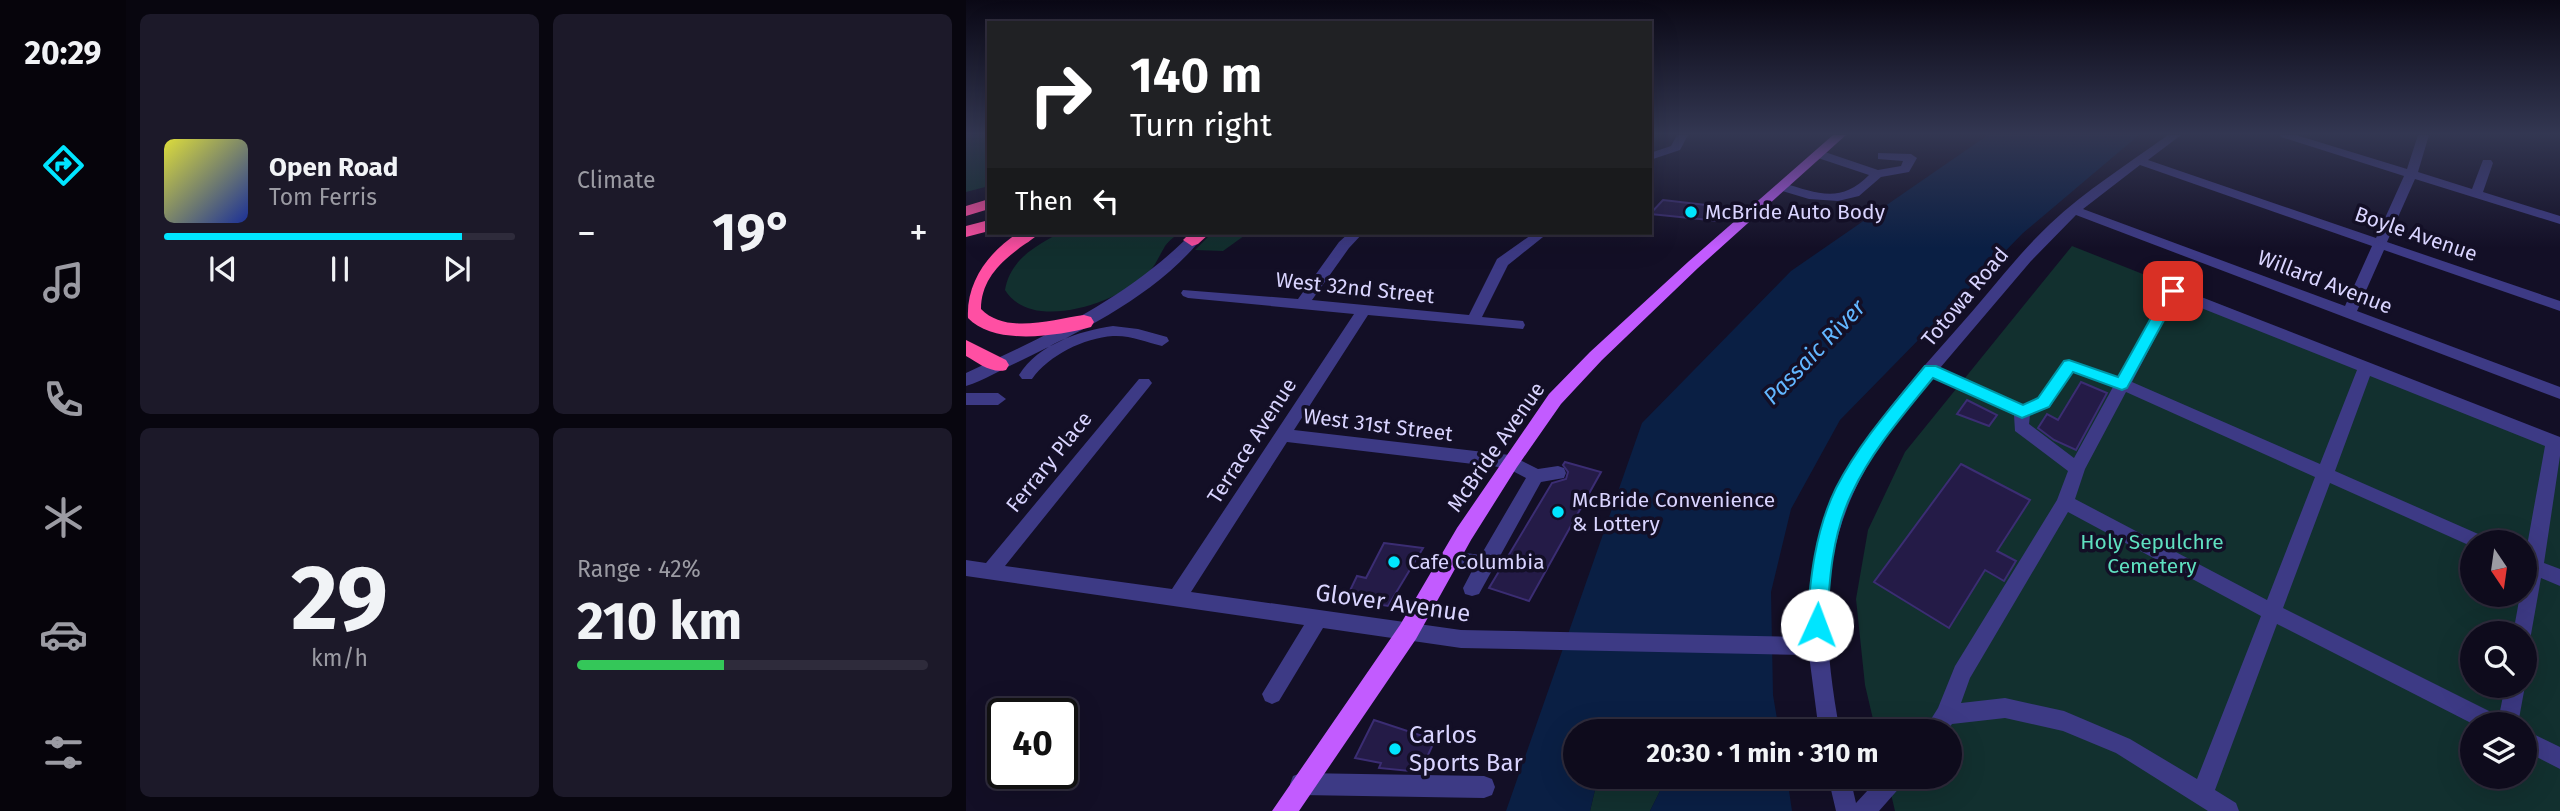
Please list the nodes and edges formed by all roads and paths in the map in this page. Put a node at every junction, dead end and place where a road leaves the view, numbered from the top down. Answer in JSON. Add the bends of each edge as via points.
{"nodes":[{"id":1,"x":1799,"y":173,"type":"edge"},
{"id":2,"x":1873,"y":173,"type":"edge"},
{"id":3,"x":1883,"y":173,"type":"edge"},
{"id":4,"x":2124,"y":173,"type":"edge"},
{"id":5,"x":2174,"y":173,"type":"edge"},
{"id":6,"x":2407,"y":173,"type":"edge"},
{"id":7,"x":2484,"y":173,"type":"edge"},
{"id":8,"x":1877,"y":174,"type":"junction"},
{"id":9,"x":2411,"y":174,"type":"junction"},
{"id":10,"x":1783,"y":187,"type":"junction"},
{"id":11,"x":2476,"y":194,"type":"junction"},
{"id":12,"x":987,"y":205,"type":"edge"},
{"id":13,"x":2075,"y":210,"type":"junction"},
{"id":14,"x":966,"y":211,"type":"edge"},
{"id":15,"x":2560,"y":220,"type":"edge"},
{"id":16,"x":987,"y":226,"type":"edge"},
{"id":17,"x":966,"y":233,"type":"edge"},
{"id":18,"x":1027,"y":235,"type":"edge"},
{"id":19,"x":1197,"y":235,"type":"edge"},
{"id":20,"x":1355,"y":235,"type":"edge"},
{"id":21,"x":1539,"y":235,"type":"edge"},
{"id":22,"x":2381,"y":244,"type":"junction"},
{"id":23,"x":1188,"y":292,"type":"dead end"},
{"id":24,"x":1303,"y":304,"type":"junction"},
{"id":25,"x":2560,"y":306,"type":"edge"},
{"id":26,"x":1364,"y":310,"type":"junction"},
{"id":27,"x":2349,"y":313,"type":"junction"},
{"id":28,"x":1473,"y":321,"type":"junction"},
{"id":29,"x":1084,"y":322,"type":"junction"},
{"id":30,"x":1518,"y":325,"type":"dead end"},
{"id":31,"x":1162,"y":341,"type":"dead end"},
{"id":32,"x":966,"y":347,"type":"edge"},
{"id":33,"x":1035,"y":355,"type":"junction"},
{"id":34,"x":999,"y":365,"type":"junction"},
{"id":35,"x":2365,"y":369,"type":"junction"},
{"id":36,"x":1930,"y":370,"type":"junction"},
{"id":37,"x":1027,"y":375,"type":"dead end"},
{"id":38,"x":966,"y":380,"type":"edge"},
{"id":39,"x":1144,"y":383,"type":"dead end"},
{"id":40,"x":2122,"y":384,"type":"junction"},
{"id":41,"x":2560,"y":393,"type":"edge"},
{"id":42,"x":966,"y":399,"type":"edge"},
{"id":43,"x":998,"y":399,"type":"dead end"},
{"id":44,"x":2022,"y":412,"type":"junction"},
{"id":45,"x":1283,"y":435,"type":"junction"},
{"id":46,"x":2557,"y":444,"type":"edge"},
{"id":47,"x":1510,"y":462,"type":"junction"},
{"id":48,"x":2077,"y":468,"type":"junction"},
{"id":49,"x":1558,"y":473,"type":"dead end"},
{"id":50,"x":2326,"y":474,"type":"junction"},
{"id":51,"x":1536,"y":475,"type":"junction"},
{"id":52,"x":2065,"y":502,"type":"junction"},
{"id":53,"x":2538,"y":530,"type":"edge"},
{"id":54,"x":2460,"y":534,"type":"edge"},
{"id":55,"x":1450,"y":559,"type":"junction"},
{"id":56,"x":1486,"y":563,"type":"junction"},
{"id":57,"x":966,"y":568,"type":"edge"},
{"id":58,"x":2538,"y":568,"type":"edge"},
{"id":59,"x":990,"y":571,"type":"junction"},
{"id":60,"x":2560,"y":578,"type":"edge"},
{"id":61,"x":1472,"y":588,"type":"dead end"},
{"id":62,"x":1177,"y":597,"type":"junction"},
{"id":63,"x":2272,"y":612,"type":"junction"},
{"id":64,"x":1319,"y":618,"type":"junction"},
{"id":65,"x":1408,"y":632,"type":"junction"},
{"id":66,"x":1816,"y":646,"type":"junction"},
{"id":67,"x":1272,"y":694,"type":"dead end"},
{"id":68,"x":2470,"y":712,"type":"edge"},
{"id":69,"x":1828,"y":719,"type":"edge"},
{"id":70,"x":1942,"y":719,"type":"edge"},
{"id":71,"x":1957,"y":719,"type":"edge"},
{"id":72,"x":2537,"y":746,"type":"edge"},
{"id":73,"x":2560,"y":758,"type":"edge"},
{"id":74,"x":1301,"y":784,"type":"junction"},
{"id":75,"x":1484,"y":787,"type":"dead end"},
{"id":76,"x":1842,"y":789,"type":"edge"},
{"id":77,"x":1883,"y":789,"type":"edge"},
{"id":78,"x":2202,"y":795,"type":"junction"},
{"id":79,"x":1284,"y":811,"type":"edge"},
{"id":80,"x":1847,"y":811,"type":"edge"},
{"id":81,"x":1864,"y":811,"type":"edge"},
{"id":82,"x":2228,"y":811,"type":"edge"}],
"edges":[{"from":1,"to":10,"type":"main road","name":"McBride Avenue"},
{"from":2,"to":8,"type":"street"},
{"from":3,"to":8,"type":"street"},
{"from":4,"to":13,"type":"street","name":"Totowa Road"},
{"from":5,"to":22,"type":"street","name":"Boyle Avenue"},
{"from":6,"to":9,"type":"street"},
{"from":7,"to":11,"type":"street"},
{"from":8,"to":10,"type":"street","via":[[1847,196],[1802,194]]},
{"from":9,"to":11,"type":"street"},
{"from":9,"to":22,"type":"street"},
{"from":10,"to":47,"type":"main road","name":"McBride Avenue","via":[[1596,356],[1555,399]]},
{"from":11,"to":15,"type":"street"},
{"from":12,"to":14,"type":"highway"},
{"from":13,"to":27,"type":"street","name":"Willard Avenue"},
{"from":13,"to":36,"type":"street","name":"Totowa Road","via":[[2039,242]]},
{"from":16,"to":17,"type":"highway"},
{"from":18,"to":29,"type":"highway","via":[[981,272],[970,296],[973,310],[985,322],[1005,328]]},
{"from":19,"to":29,"type":"street","via":[[1146,282]]},
{"from":20,"to":24,"type":"street"},
{"from":21,"to":28,"type":"street","via":[[1502,262]]},
{"from":22,"to":25,"type":"street","name":"Boyle Avenue"},
{"from":22,"to":27,"type":"street"},
{"from":23,"to":24,"type":"street","name":"West 32nd Street"},
{"from":24,"to":26,"type":"street","name":"West 32nd Street"},
{"from":26,"to":28,"type":"street","name":"West 32nd Street"},
{"from":26,"to":45,"type":"street","name":"Terrace Avenue"},
{"from":27,"to":41,"type":"street","name":"Willard Avenue"},
{"from":28,"to":30,"type":"street","name":"West 32nd Street"},
{"from":29,"to":33,"type":"street"},
{"from":31,"to":33,"type":"street","via":[[1114,331]]},
{"from":32,"to":34,"type":"highway"},
{"from":33,"to":34,"type":"street"},
{"from":33,"to":37,"type":"street"},
{"from":34,"to":38,"type":"street"},
{"from":35,"to":40,"type":"street","via":[[2173,291]]},
{"from":35,"to":46,"type":"street"},
{"from":35,"to":50,"type":"street"},
{"from":36,"to":44,"type":"street"},
{"from":36,"to":66,"type":"street","name":"Totowa Road","via":[[1872,443],[1843,491],[1820,577]]},
{"from":39,"to":59,"type":"street","name":"Ferrary Place"},
{"from":40,"to":44,"type":"street","via":[[2069,365],[2044,402]]},
{"from":40,"to":48,"type":"street"},
{"from":40,"to":50,"type":"street"},
{"from":42,"to":43,"type":"street"},
{"from":44,"to":48,"type":"street","via":[[2021,427]]},
{"from":45,"to":47,"type":"street","name":"West 31st Street"},
{"from":45,"to":62,"type":"street","name":"Terrace Avenue"},
{"from":46,"to":53,"type":"street"},
{"from":47,"to":51,"type":"street","name":"West 31st Street"},
{"from":47,"to":55,"type":"main road","name":"McBride Avenue"},
{"from":48,"to":52,"type":"street"},
{"from":49,"to":51,"type":"street"},
{"from":50,"to":54,"type":"street"},
{"from":50,"to":63,"type":"street"},
{"from":51,"to":56,"type":"street"},
{"from":52,"to":63,"type":"street"},
{"from":52,"to":70,"type":"street","via":[[1981,639]]},
{"from":55,"to":56,"type":"street"},
{"from":55,"to":65,"type":"main road","name":"McBride Avenue"},
{"from":56,"to":61,"type":"street"},
{"from":57,"to":59,"type":"street","name":"Glover Avenue"},
{"from":58,"to":60,"type":"street"},
{"from":59,"to":62,"type":"street","name":"Glover Avenue"},
{"from":62,"to":64,"type":"street","name":"Glover Avenue"},
{"from":63,"to":68,"type":"street"},
{"from":63,"to":78,"type":"street"},
{"from":64,"to":65,"type":"street","name":"Glover Avenue"},
{"from":64,"to":67,"type":"street"},
{"from":65,"to":66,"type":"street","name":"Glover Avenue","via":[[1461,639]]},
{"from":65,"to":74,"type":"main road","name":"McBride Avenue"},
{"from":66,"to":69,"type":"street","name":"Totowa Road"},
{"from":71,"to":78,"type":"street","via":[[2005,708],[2064,721],[2123,746]]},
{"from":72,"to":73,"type":"street"},
{"from":74,"to":75,"type":"street"},
{"from":74,"to":79,"type":"main road","name":"McBride Avenue"},
{"from":76,"to":80,"type":"street"},
{"from":77,"to":81,"type":"street"},
{"from":78,"to":82,"type":"street"}]}
